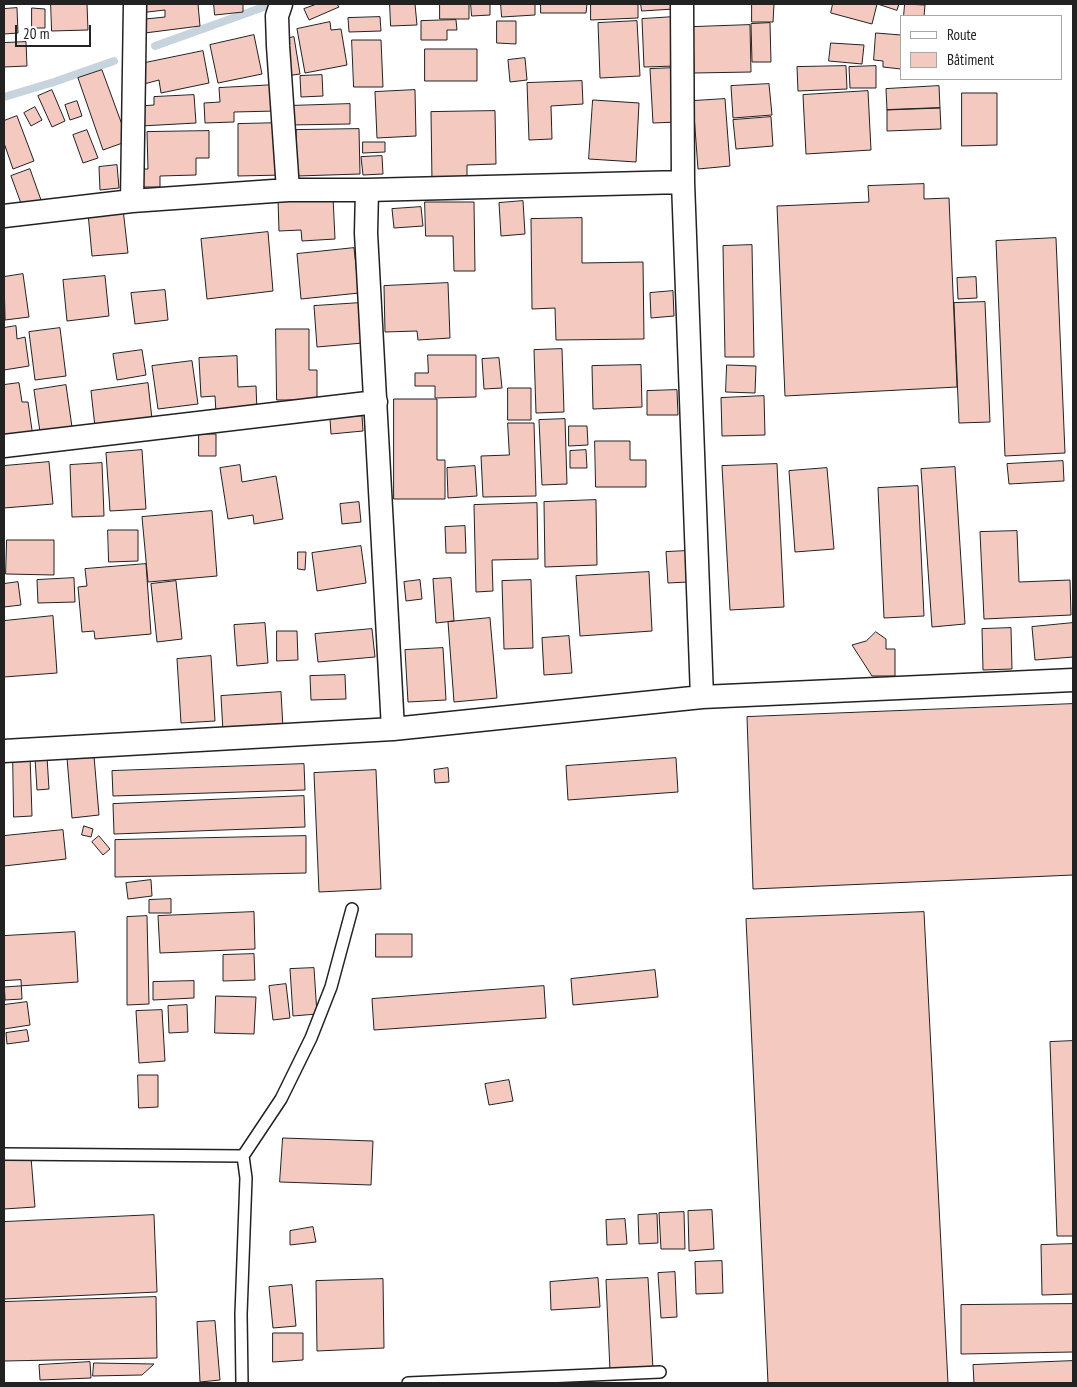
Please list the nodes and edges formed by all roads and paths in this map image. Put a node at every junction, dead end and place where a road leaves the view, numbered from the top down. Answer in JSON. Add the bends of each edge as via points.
{"nodes":[{"id":1,"x":135,"y":4,"type":"edge"},
{"id":2,"x":281,"y":4,"type":"edge"},
{"id":3,"x":682,"y":4,"type":"edge"},
{"id":4,"x":683,"y":182,"type":"junction"},
{"id":5,"x":288,"y":190,"type":"junction"},
{"id":6,"x":367,"y":190,"type":"junction"},
{"id":7,"x":132,"y":201,"type":"junction"},
{"id":8,"x":4,"y":216,"type":"edge"},
{"id":9,"x":376,"y":402,"type":"junction"},
{"id":10,"x":4,"y":446,"type":"edge"},
{"id":11,"x":1073,"y":680,"type":"edge"},
{"id":12,"x":702,"y":697,"type":"junction"},
{"id":13,"x":393,"y":729,"type":"junction"},
{"id":14,"x":4,"y":751,"type":"edge"},
{"id":15,"x":352,"y":909,"type":"dead end"},
{"id":16,"x":4,"y":1154,"type":"edge"},
{"id":17,"x":243,"y":1156,"type":"junction"},
{"id":18,"x":660,"y":1372,"type":"dead end"},
{"id":19,"x":242,"y":1383,"type":"edge"},
{"id":20,"x":408,"y":1383,"type":"edge"}],
"edges":[{"from":1,"to":7,"type":"street"},
{"from":2,"to":5,"type":"street","via":[[277,16],[278,46]]},
{"from":3,"to":4,"type":"street"},
{"from":4,"to":6,"type":"street"},
{"from":4,"to":12,"type":"street"},
{"from":5,"to":6,"type":"street"},
{"from":5,"to":7,"type":"street"},
{"from":6,"to":9,"type":"street","via":[[366,233]]},
{"from":7,"to":8,"type":"street"},
{"from":9,"to":10,"type":"street"},
{"from":9,"to":13,"type":"street"},
{"from":11,"to":12,"type":"street"},
{"from":12,"to":13,"type":"street"},
{"from":13,"to":14,"type":"street"},
{"from":15,"to":17,"type":"lane","via":[[331,987],[311,1038],[281,1099]]},
{"from":16,"to":17,"type":"lane"},
{"from":17,"to":19,"type":"lane","via":[[246,1178]]},
{"from":18,"to":20,"type":"lane"}]}
